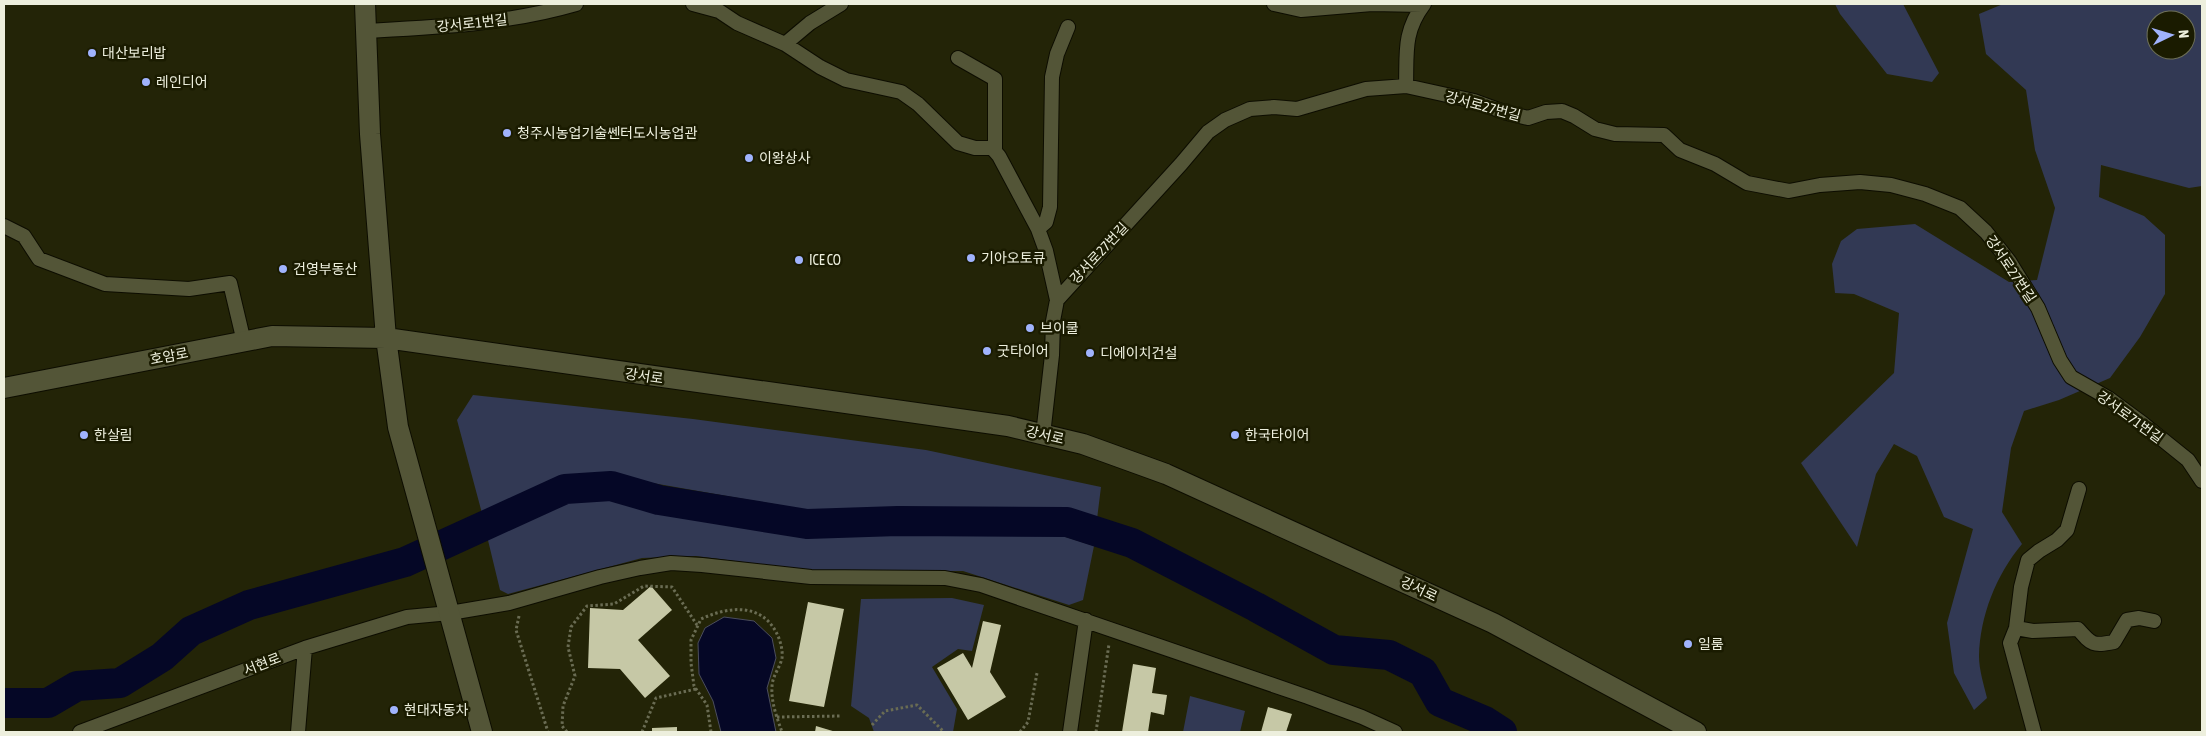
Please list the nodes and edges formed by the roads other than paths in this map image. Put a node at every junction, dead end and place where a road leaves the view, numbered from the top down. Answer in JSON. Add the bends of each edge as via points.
{"nodes":[{"id":1,"x":365,"y":4,"type":"edge"},
{"id":2,"x":576,"y":4,"type":"edge"},
{"id":3,"x":692,"y":4,"type":"edge"},
{"id":4,"x":841,"y":4,"type":"edge"},
{"id":5,"x":1274,"y":4,"type":"edge"},
{"id":6,"x":1423,"y":4,"type":"edge"},
{"id":7,"x":721,"y":7,"type":"edge"},
{"id":8,"x":1068,"y":27,"type":"dead end"},
{"id":9,"x":365,"y":31,"type":"junction"},
{"id":10,"x":785,"y":44,"type":"junction"},
{"id":11,"x":958,"y":58,"type":"dead end"},
{"id":12,"x":1406,"y":86,"type":"junction"},
{"id":13,"x":995,"y":151,"type":"junction"},
{"id":14,"x":4,"y":226,"type":"edge"},
{"id":15,"x":1038,"y":229,"type":"junction"},
{"id":16,"x":1057,"y":300,"type":"junction"},
{"id":17,"x":335,"y":338,"type":"joint"},
{"id":18,"x":386,"y":338,"type":"junction"},
{"id":19,"x":244,"y":342,"type":"junction"},
{"id":20,"x":2071,"y":377,"type":"joint"},
{"id":21,"x":4,"y":388,"type":"edge"},
{"id":22,"x":1043,"y":434,"type":"junction"},
{"id":23,"x":2202,"y":480,"type":"edge"},
{"id":24,"x":2079,"y":490,"type":"dead end"},
{"id":25,"x":450,"y":613,"type":"junction"},
{"id":26,"x":1086,"y":620,"type":"junction"},
{"id":27,"x":2154,"y":621,"type":"dead end"},
{"id":28,"x":2016,"y":628,"type":"junction"},
{"id":29,"x":305,"y":648,"type":"junction"},
{"id":30,"x":80,"y":732,"type":"edge"},
{"id":31,"x":298,"y":732,"type":"edge"},
{"id":32,"x":482,"y":732,"type":"edge"},
{"id":33,"x":1070,"y":732,"type":"edge"},
{"id":34,"x":1395,"y":732,"type":"edge"},
{"id":35,"x":1696,"y":732,"type":"edge"},
{"id":36,"x":2034,"y":732,"type":"edge"}],
"edges":[{"from":1,"to":9,"type":"street"},
{"from":2,"to":9,"type":"street","name":"강서로1번길","via":[[522,18],[473,25]]},
{"from":3,"to":7,"type":"street"},
{"from":4,"to":10,"type":"street","via":[[810,23]]},
{"from":5,"to":6,"type":"street","via":[[1301,10],[1372,4]]},
{"from":6,"to":12,"type":"street","via":[[1411,22],[1407,41]]},
{"from":7,"to":10,"type":"street","via":[[737,23]]},
{"from":8,"to":15,"type":"street","via":[[1052,77],[1050,207],[1046,222]]},
{"from":9,"to":18,"type":"street"},
{"from":10,"to":13,"type":"street","via":[[846,80],[901,92],[958,143]]},
{"from":11,"to":13,"type":"street","via":[[995,79]]},
{"from":12,"to":16,"type":"street","name":"강서로27번길","via":[[1366,89],[1297,109],[1250,108],[1225,120],[1208,132]]},
{"from":12,"to":20,"type":"street","name":"강서로27번길","via":[[1474,101],[1528,118],[1562,111],[1594,129],[1614,134],[1664,135],[1680,150],[1715,164],[1747,183],[1768,188],[1789,191],[1860,182],[1891,185],[1960,208],[1986,232],[2009,261],[2038,308],[2060,360]]},
{"from":13,"to":15,"type":"street"},
{"from":14,"to":19,"type":"street","via":[[24,236],[39,259],[105,284],[189,289],[230,283]]},
{"from":15,"to":16,"type":"street"},
{"from":16,"to":22,"type":"street","name":"강서로27번길"},
{"from":17,"to":18,"type":"street","name":"강서로"},
{"from":17,"to":19,"type":"street","name":"호암로","via":[[272,336]]},
{"from":18,"to":22,"type":"street","name":"강서로","via":[[852,403]]},
{"from":18,"to":25,"type":"street","via":[[398,427]]},
{"from":19,"to":21,"type":"street","name":"호암로"},
{"from":20,"to":23,"type":"street","name":"강서로71번길","via":[[2108,398],[2188,460]]},
{"from":22,"to":35,"type":"street","name":"강서로","via":[[1083,444],[1166,474],[1305,537],[1493,623]]},
{"from":24,"to":28,"type":"street","via":[[2067,530],[2028,560]]},
{"from":25,"to":26,"type":"street","name":"서현로","via":[[509,603],[600,577],[671,563],[811,577],[945,578],[981,585]]},
{"from":25,"to":29,"type":"street","name":"서현로","via":[[407,617]]},
{"from":25,"to":32,"type":"street"},
{"from":26,"to":33,"type":"street"},
{"from":26,"to":34,"type":"street","name":"서현로","via":[[1308,697]]},
{"from":27,"to":28,"type":"street","via":[[2127,620],[2114,642],[2098,645],[2090,642],[2078,629],[2033,631]]},
{"from":28,"to":36,"type":"street","via":[[2010,643]]},
{"from":29,"to":30,"type":"street","name":"서현로"},
{"from":29,"to":31,"type":"street"}]}
